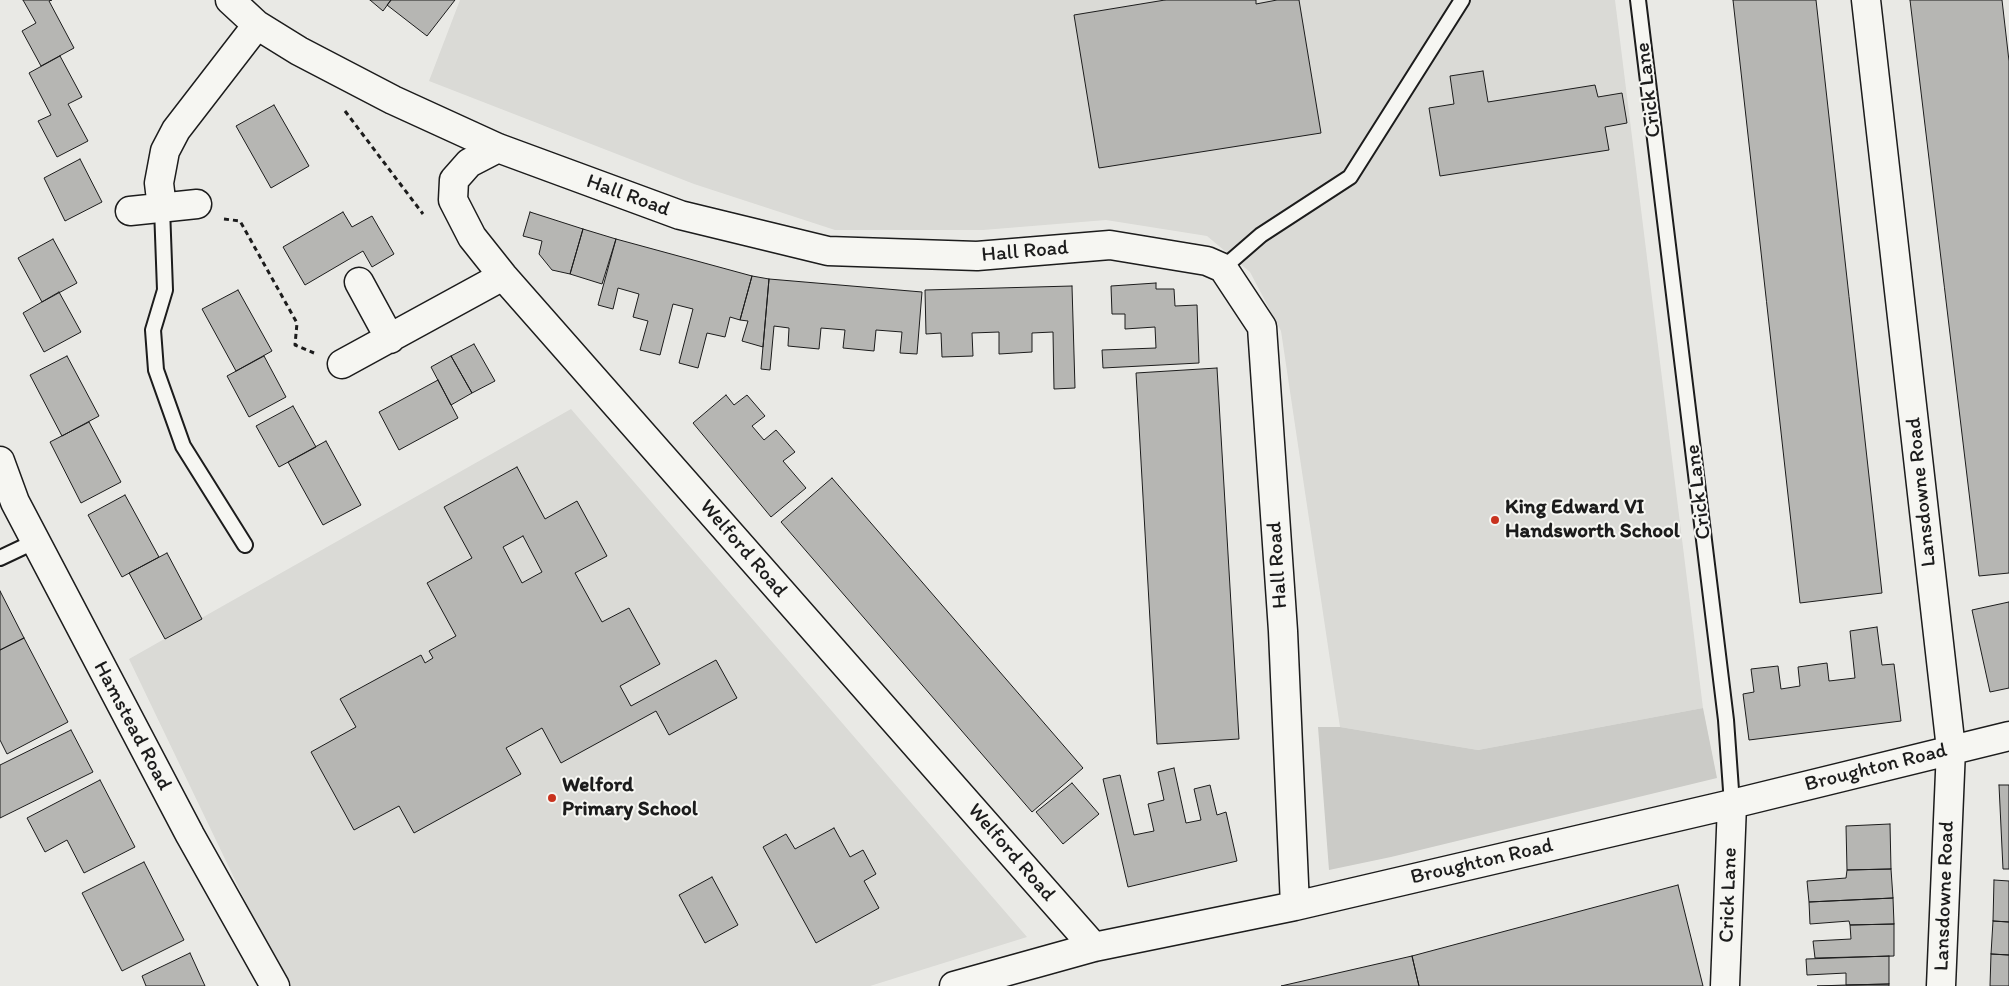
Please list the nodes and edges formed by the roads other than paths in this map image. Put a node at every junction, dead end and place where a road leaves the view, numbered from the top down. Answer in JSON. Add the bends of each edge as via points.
{"nodes":[{"id":1,"x":230,"y":0,"type":"edge"},
{"id":2,"x":1462,"y":0,"type":"edge"},
{"id":3,"x":1638,"y":0,"type":"edge"},
{"id":4,"x":1866,"y":0,"type":"edge"},
{"id":5,"x":257,"y":25,"type":"junction"},
{"id":6,"x":498,"y":148,"type":"junction"},
{"id":7,"x":197,"y":204,"type":"road end"},
{"id":8,"x":162,"y":208,"type":"junction"},
{"id":9,"x":130,"y":211,"type":"dead end"},
{"id":10,"x":1223,"y":268,"type":"junction"},
{"id":11,"x":503,"y":276,"type":"junction"},
{"id":12,"x":359,"y":282,"type":"dead end"},
{"id":13,"x":390,"y":339,"type":"junction"},
{"id":14,"x":342,"y":364,"type":"road end"},
{"id":15,"x":0,"y":461,"type":"edge"},
{"id":16,"x":36,"y":541,"type":"junction"},
{"id":17,"x":245,"y":545,"type":"dead end"},
{"id":18,"x":0,"y":558,"type":"edge"},
{"id":19,"x":2009,"y":736,"type":"edge"},
{"id":20,"x":1951,"y":749,"type":"junction"},
{"id":21,"x":1732,"y":804,"type":"junction"},
{"id":22,"x":1295,"y":906,"type":"junction"},
{"id":23,"x":1094,"y":947,"type":"junction"},
{"id":24,"x":275,"y":986,"type":"edge"},
{"id":25,"x":954,"y":986,"type":"edge"},
{"id":26,"x":1725,"y":986,"type":"edge"},
{"id":27,"x":1941,"y":986,"type":"edge"}],
"edges":[{"from":1,"to":5,"type":"street","name":"Hall Road"},
{"from":2,"to":10,"type":"lane","via":[[1350,177],[1261,235]]},
{"from":3,"to":21,"type":"lane","name":"Crick Lane","via":[[1725,710]]},
{"from":4,"to":20,"type":"street","name":"Lansdowne Road"},
{"from":5,"to":6,"type":"street","name":"Hall Road","via":[[299,51],[385,95]]},
{"from":5,"to":8,"type":"street","via":[[176,130],[165,151],[159,183]]},
{"from":6,"to":10,"type":"street","name":"Hall Road","via":[[680,215],[828,251],[977,256],[1110,245],[1207,261]]},
{"from":6,"to":11,"type":"street","name":"Welford Road","via":[[464,168],[454,180],[453,200],[472,237]]},
{"from":7,"to":8,"type":"street"},
{"from":8,"to":9,"type":"street"},
{"from":8,"to":17,"type":"lane","via":[[165,290],[153,330],[156,370],[183,446]]},
{"from":10,"to":22,"type":"street","name":"Hall Road","via":[[1262,327],[1283,631]]},
{"from":11,"to":13,"type":"street"},
{"from":11,"to":23,"type":"street","name":"Welford Road"},
{"from":12,"to":13,"type":"street"},
{"from":13,"to":14,"type":"street"},
{"from":15,"to":16,"type":"street","name":"Hamstead Road","via":[[15,502]]},
{"from":16,"to":18,"type":"lane"},
{"from":16,"to":24,"type":"street","name":"Hamstead Road","via":[[190,836]]},
{"from":19,"to":20,"type":"street","name":"Broughton Road"},
{"from":20,"to":21,"type":"street","name":"Broughton Road"},
{"from":20,"to":27,"type":"street","name":"Lansdowne Road"},
{"from":21,"to":22,"type":"street","name":"Broughton Road"},
{"from":21,"to":26,"type":"street","name":"Crick Lane"},
{"from":22,"to":23,"type":"street","name":"Broughton Road"},
{"from":23,"to":25,"type":"street","name":"Broughton Road"}]}
